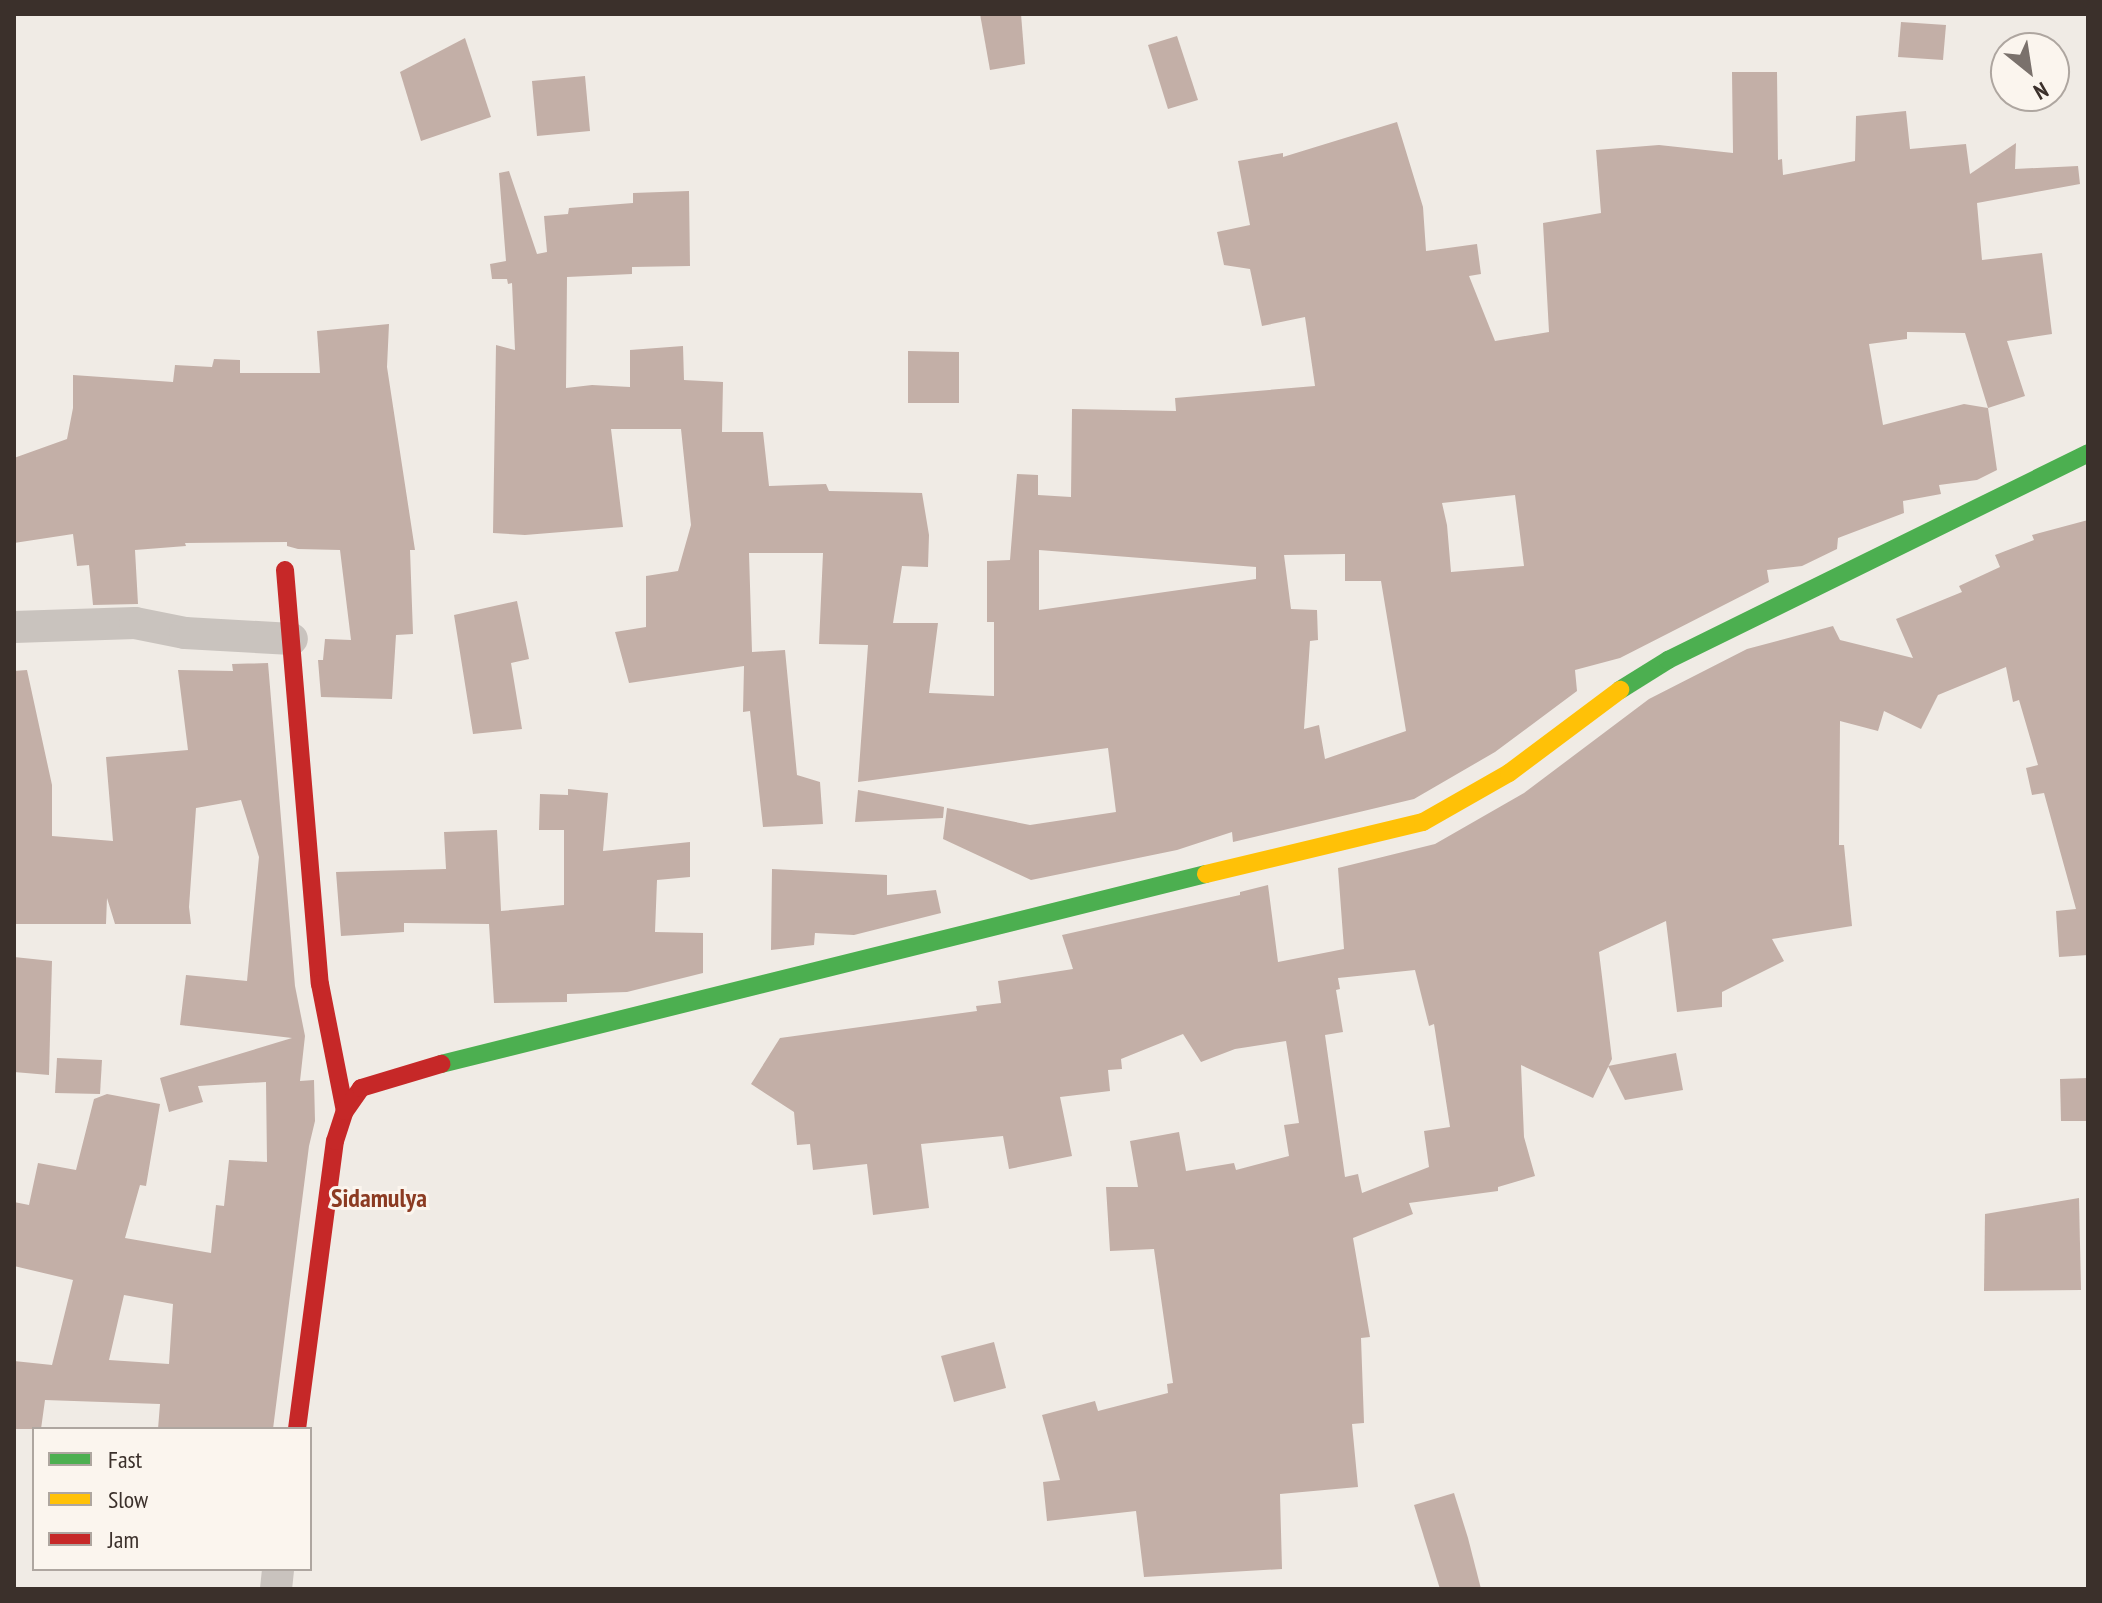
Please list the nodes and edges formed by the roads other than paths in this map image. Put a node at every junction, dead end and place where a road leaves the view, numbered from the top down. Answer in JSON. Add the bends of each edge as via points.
{"nodes":[{"id":1,"x":2088,"y":453,"type":"edge"},
{"id":2,"x":285,"y":570,"type":"dead end"},
{"id":3,"x":14,"y":627,"type":"edge"},
{"id":4,"x":292,"y":639,"type":"junction"},
{"id":5,"x":345,"y":1111,"type":"junction"},
{"id":6,"x":297,"y":1427,"type":"edge"}],
"edges":[{"from":1,"to":5,"type":"street","via":[[1635,678],[1509,773],[1423,822],[386,1078],[361,1088]]},
{"from":2,"to":4,"type":"street"},
{"from":3,"to":4,"type":"street","via":[[135,623],[185,633]]},
{"from":4,"to":5,"type":"street","via":[[320,984]]},
{"from":5,"to":6,"type":"street","via":[[335,1141]]}]}
